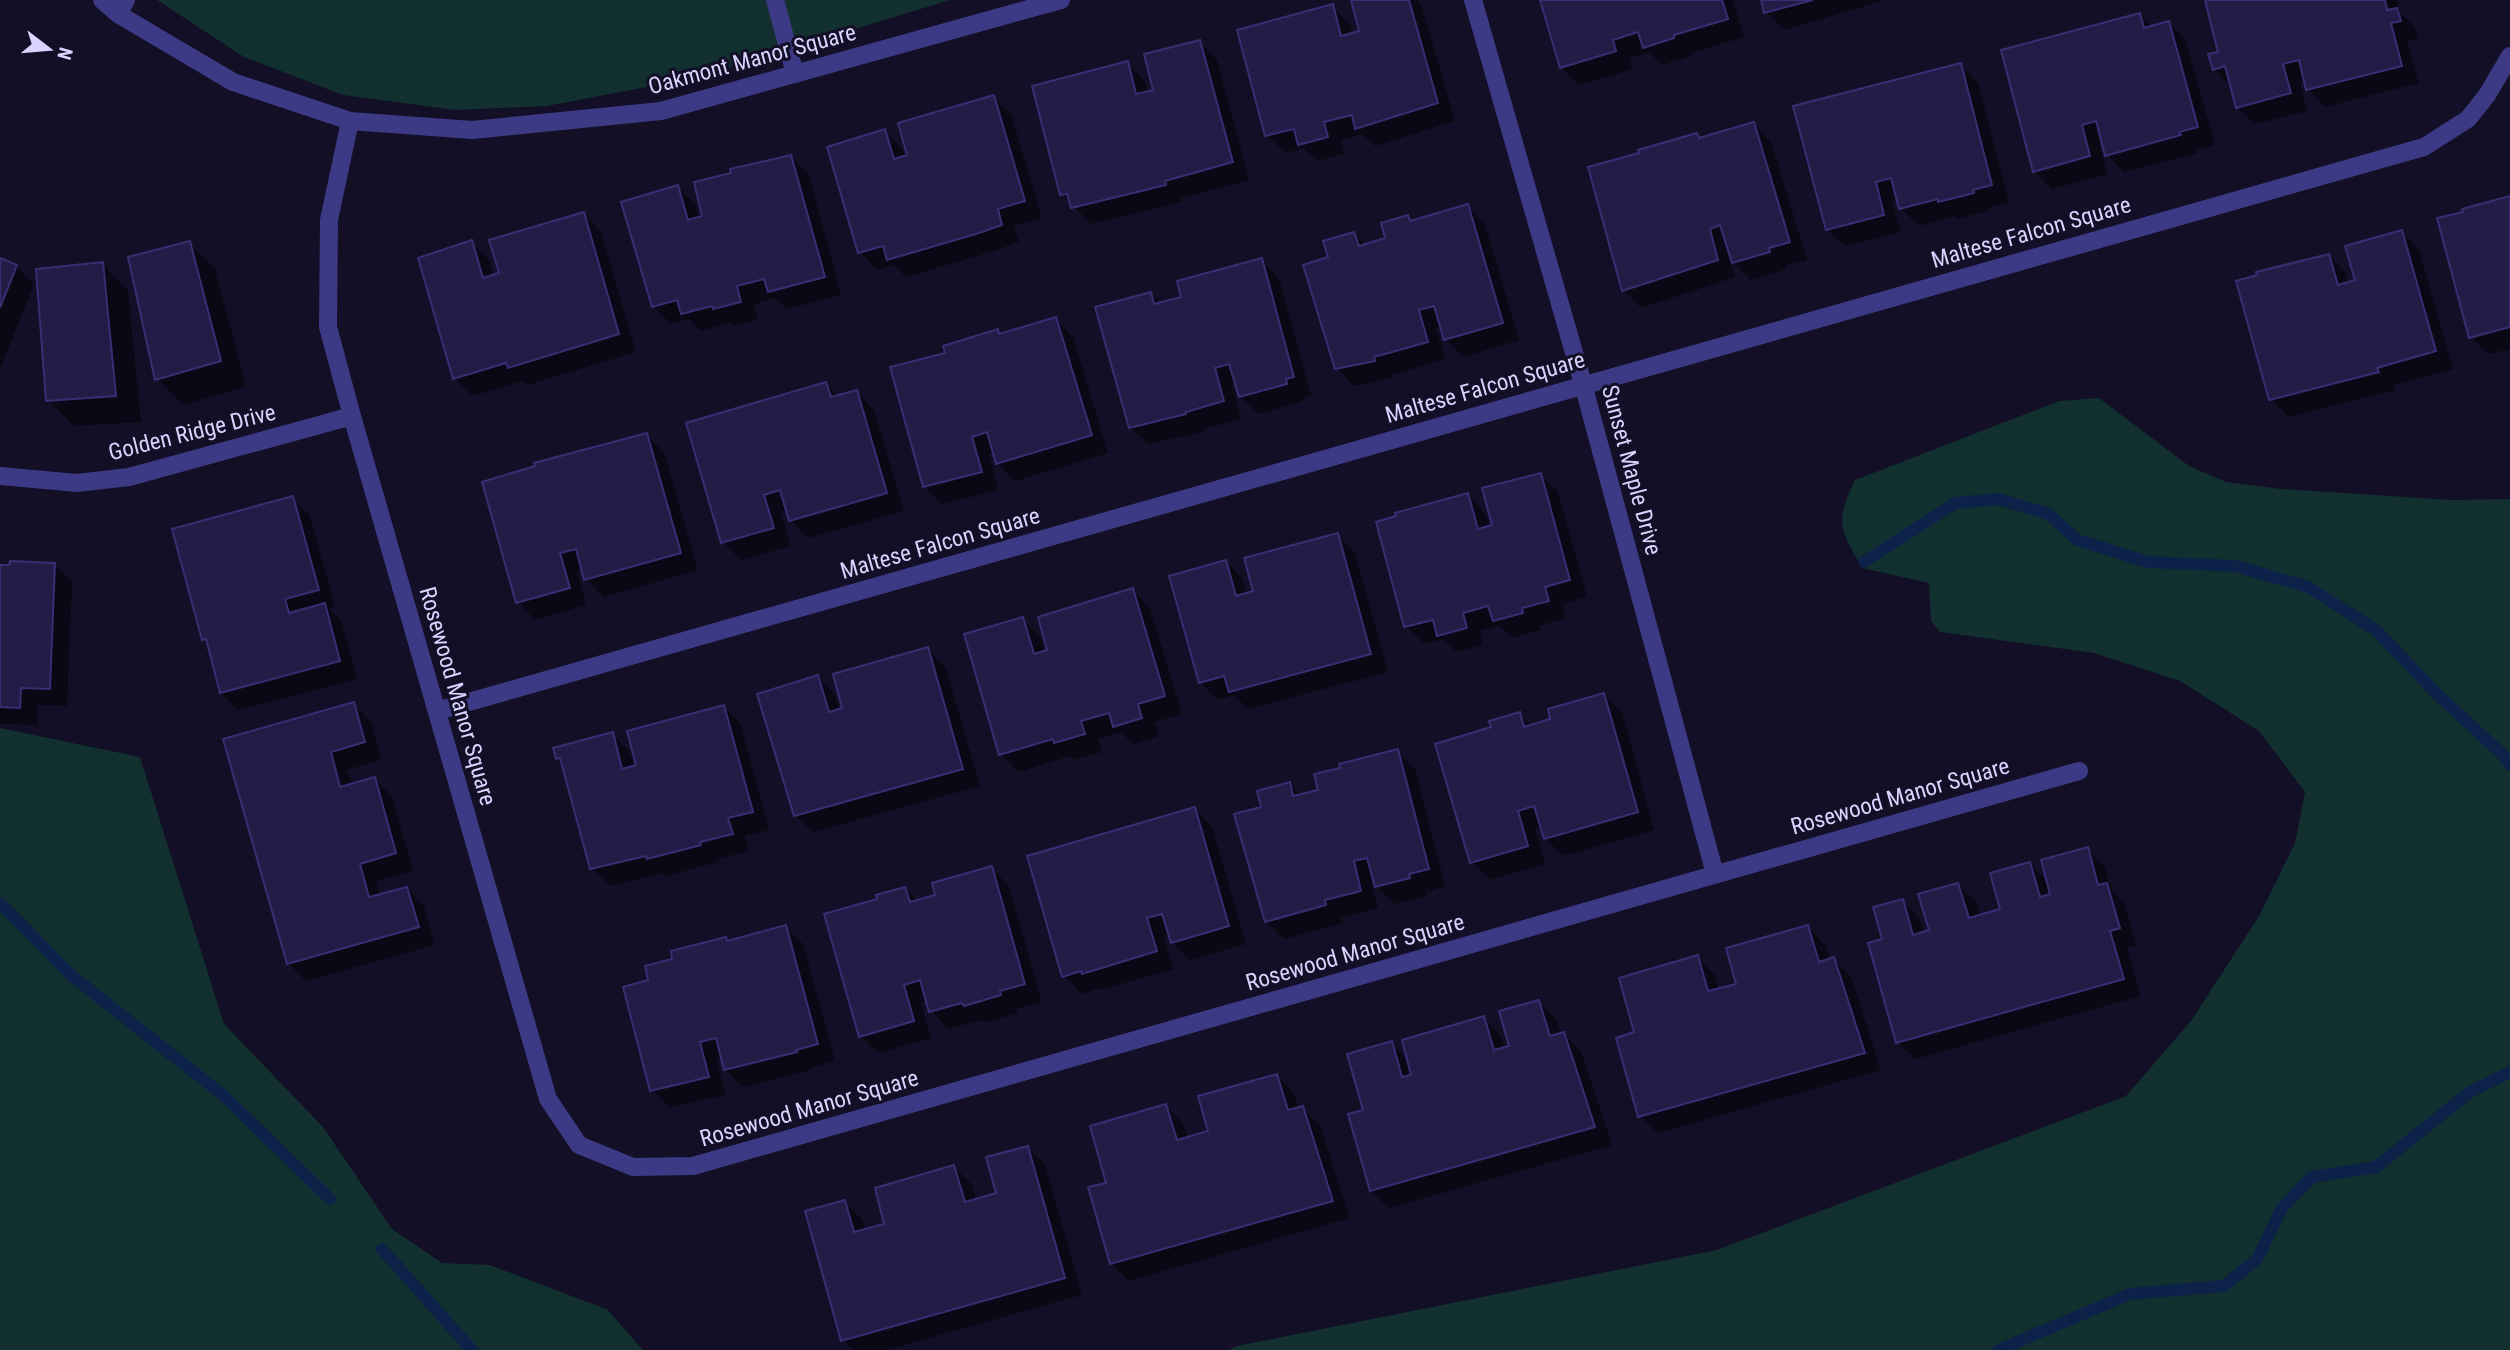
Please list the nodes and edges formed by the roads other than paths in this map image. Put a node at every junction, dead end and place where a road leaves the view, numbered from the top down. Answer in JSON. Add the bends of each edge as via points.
{"nodes":[{"id":1,"x":102,"y":0,"type":"edge"},
{"id":2,"x":775,"y":0,"type":"edge"},
{"id":3,"x":1061,"y":0,"type":"edge"},
{"id":4,"x":1474,"y":0,"type":"edge"},
{"id":5,"x":122,"y":7,"type":"edge"},
{"id":6,"x":2510,"y":56,"type":"edge"},
{"id":7,"x":795,"y":74,"type":"junction"},
{"id":8,"x":351,"y":121,"type":"junction"},
{"id":9,"x":1583,"y":384,"type":"junction"},
{"id":10,"x":352,"y":416,"type":"junction"},
{"id":11,"x":0,"y":476,"type":"edge"},
{"id":12,"x":437,"y":712,"type":"junction"},
{"id":13,"x":2079,"y":771,"type":"dead end"},
{"id":14,"x":1715,"y":874,"type":"junction"}],
"edges":[{"from":1,"to":5,"type":"street","name":"Oakmont Manor Square"},
{"from":2,"to":7,"type":"street"},
{"from":3,"to":7,"type":"street","name":"Oakmont Manor Square"},
{"from":4,"to":9,"type":"street","name":"Sunset Maple Drive"},
{"from":5,"to":8,"type":"street","name":"Oakmont Manor Square","via":[[233,82]]},
{"from":6,"to":9,"type":"street","name":"Maltese Falcon Square","via":[[2468,119],[2424,147]]},
{"from":7,"to":8,"type":"street","name":"Oakmont Manor Square","via":[[661,111],[471,130]]},
{"from":8,"to":10,"type":"street","name":"Rosewood Manor Square","via":[[329,220],[328,327]]},
{"from":9,"to":12,"type":"street","name":"Maltese Falcon Square"},
{"from":9,"to":14,"type":"street","name":"Sunset Maple Drive"},
{"from":10,"to":11,"type":"street","name":"Golden Ridge Drive","via":[[129,477],[78,483]]},
{"from":10,"to":12,"type":"street","name":"Rosewood Manor Square"},
{"from":12,"to":14,"type":"street","name":"Rosewood Manor Square","via":[[548,1099],[579,1145],[633,1167],[693,1166]]},
{"from":13,"to":14,"type":"street","name":"Rosewood Manor Square"}]}
